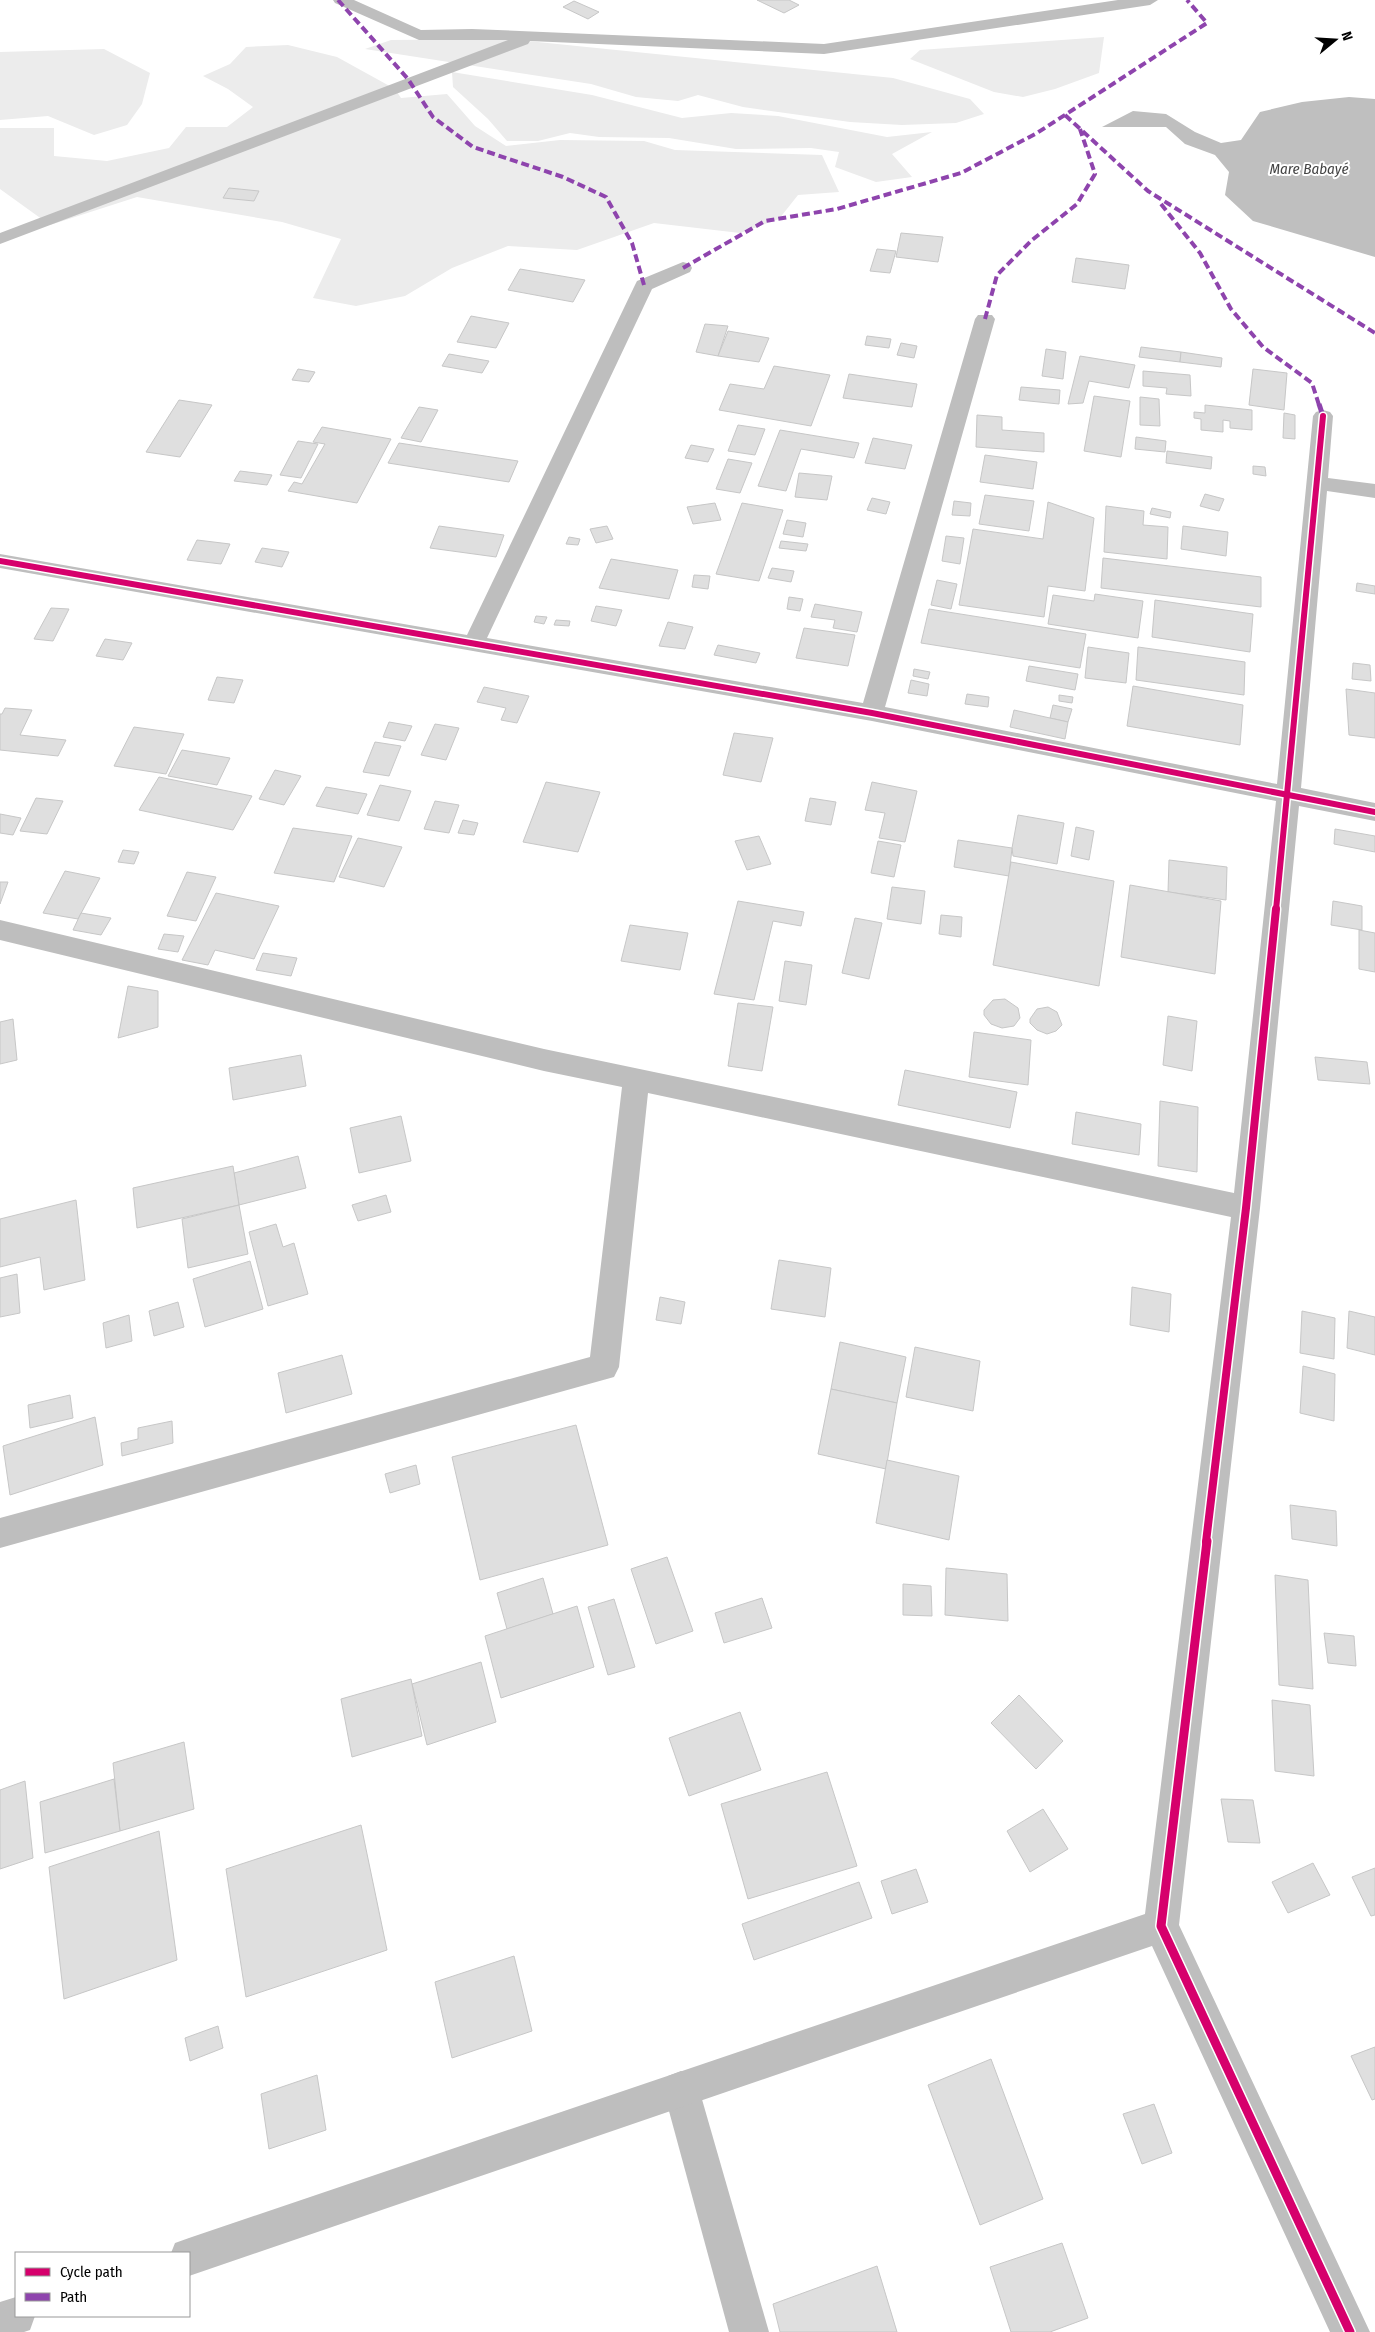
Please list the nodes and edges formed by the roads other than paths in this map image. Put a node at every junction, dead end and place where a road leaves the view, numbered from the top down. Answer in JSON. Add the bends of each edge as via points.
{"nodes":[{"id":1,"x":341,"y":0,"type":"edge"},
{"id":2,"x":1150,"y":0,"type":"edge"},
{"id":3,"x":533,"y":37,"type":"junction"},
{"id":4,"x":0,"y":239,"type":"edge"},
{"id":5,"x":683,"y":268,"type":"dead end"},
{"id":6,"x":985,"y":319,"type":"dead end"},
{"id":7,"x":1323,"y":416,"type":"dead end"},
{"id":8,"x":1317,"y":483,"type":"junction"},
{"id":9,"x":1375,"y":491,"type":"edge"},
{"id":10,"x":0,"y":561,"type":"edge"},
{"id":11,"x":474,"y":644,"type":"junction"},
{"id":12,"x":872,"y":712,"type":"junction"},
{"id":13,"x":1288,"y":796,"type":"junction"},
{"id":14,"x":1375,"y":812,"type":"edge"},
{"id":15,"x":0,"y":930,"type":"edge"},
{"id":16,"x":636,"y":1079,"type":"junction"},
{"id":17,"x":1246,"y":1208,"type":"junction"},
{"id":18,"x":0,"y":1534,"type":"edge"},
{"id":19,"x":1161,"y":1926,"type":"junction"},
{"id":20,"x":681,"y":2089,"type":"junction"},
{"id":21,"x":190,"y":2257,"type":"edge"},
{"id":22,"x":15,"y":2316,"type":"edge"},
{"id":23,"x":0,"y":2321,"type":"edge"},
{"id":24,"x":749,"y":2332,"type":"edge"},
{"id":25,"x":1350,"y":2332,"type":"edge"}],
"edges":[{"from":1,"to":3,"type":"street","via":[[419,35]]},
{"from":2,"to":3,"type":"street","via":[[824,49]]},
{"from":3,"to":4,"type":"street"},
{"from":5,"to":11,"type":"street","via":[[644,285]]},
{"from":6,"to":12,"type":"street"},
{"from":7,"to":8,"type":"street"},
{"from":8,"to":9,"type":"street"},
{"from":8,"to":13,"type":"street"},
{"from":10,"to":11,"type":"street"},
{"from":11,"to":12,"type":"street"},
{"from":12,"to":13,"type":"street"},
{"from":13,"to":14,"type":"street"},
{"from":13,"to":17,"type":"street"},
{"from":15,"to":16,"type":"street"},
{"from":16,"to":17,"type":"street"},
{"from":16,"to":18,"type":"street","via":[[604,1367]]},
{"from":17,"to":19,"type":"street"},
{"from":19,"to":20,"type":"street"},
{"from":19,"to":25,"type":"street"},
{"from":20,"to":21,"type":"street"},
{"from":20,"to":24,"type":"street"},
{"from":22,"to":23,"type":"street"}]}
